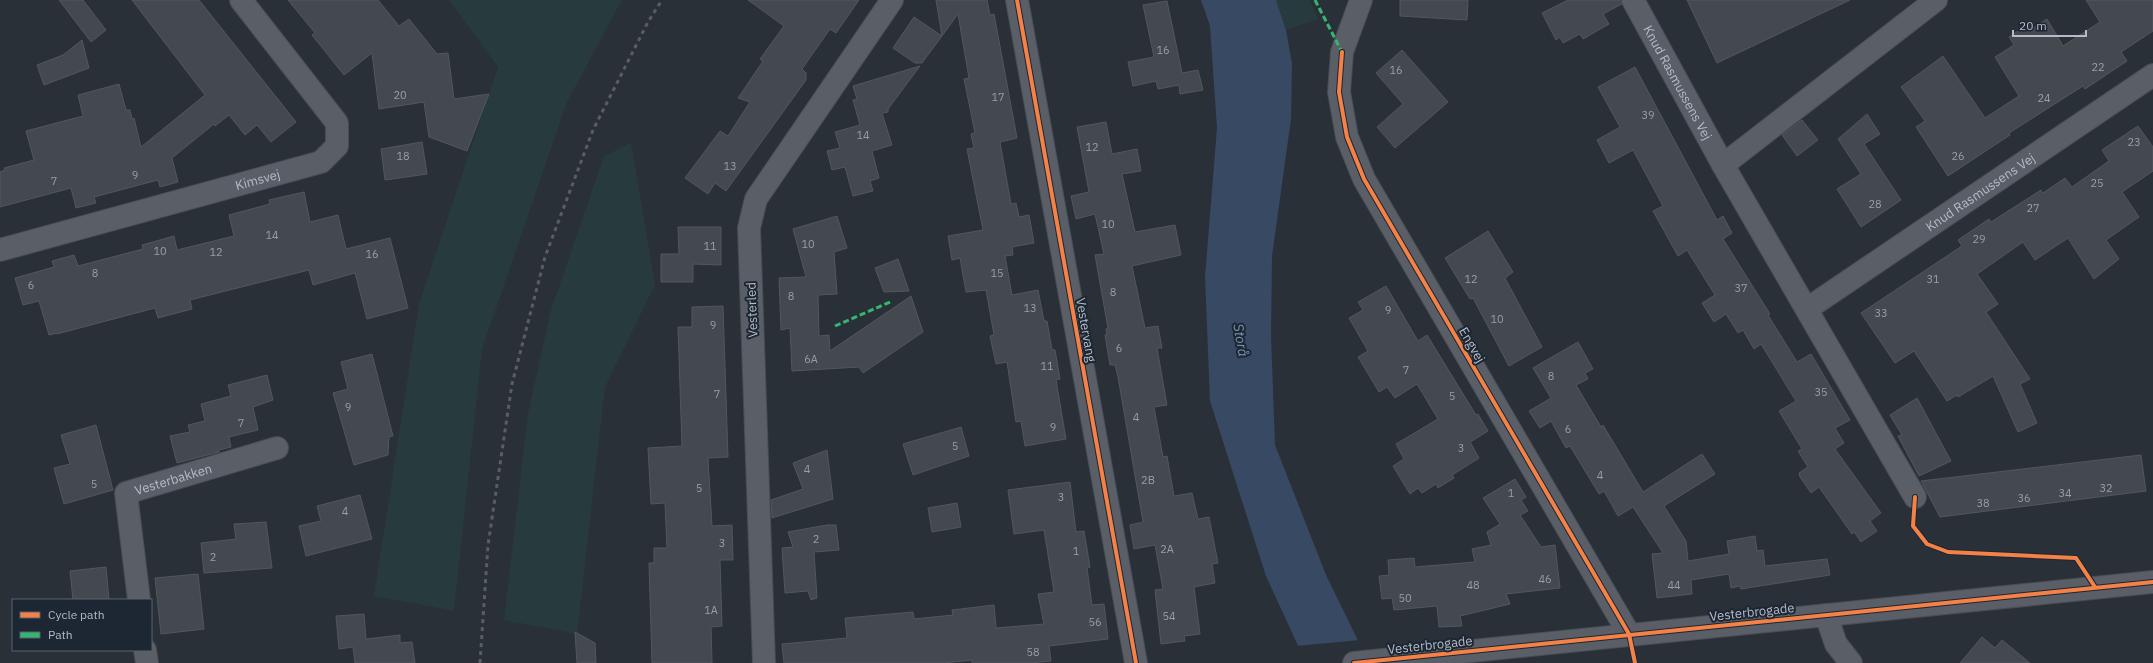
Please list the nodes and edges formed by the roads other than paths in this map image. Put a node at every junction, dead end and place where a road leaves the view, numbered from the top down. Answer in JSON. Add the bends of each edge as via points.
{"nodes":[{"id":1,"x":241,"y":0,"type":"edge"},
{"id":2,"x":892,"y":0,"type":"edge"},
{"id":3,"x":1017,"y":0,"type":"edge"},
{"id":4,"x":1361,"y":0,"type":"edge"},
{"id":5,"x":1633,"y":0,"type":"edge"},
{"id":6,"x":1936,"y":0,"type":"edge"},
{"id":7,"x":2153,"y":75,"type":"edge"},
{"id":8,"x":1723,"y":165,"type":"junction"},
{"id":9,"x":0,"y":250,"type":"edge"},
{"id":10,"x":1807,"y":309,"type":"junction"},
{"id":11,"x":277,"y":448,"type":"dead end"},
{"id":12,"x":1915,"y":497,"type":"dead end"},
{"id":13,"x":2153,"y":582,"type":"edge"},
{"id":14,"x":139,"y":599,"type":"edge"},
{"id":15,"x":1826,"y":615,"type":"junction"},
{"id":16,"x":1629,"y":634,"type":"junction"},
{"id":17,"x":145,"y":651,"type":"edge"},
{"id":18,"x":147,"y":663,"type":"edge"},
{"id":19,"x":764,"y":663,"type":"edge"},
{"id":20,"x":1136,"y":663,"type":"edge"},
{"id":21,"x":1354,"y":663,"type":"edge"},
{"id":22,"x":1851,"y":663,"type":"edge"}],
"edges":[{"from":1,"to":9,"type":"street","name":"Kimsvej","via":[[337,123],[336,146],[320,162]]},
{"from":2,"to":19,"type":"street","name":"Vesterled","via":[[756,199],[749,228]]},
{"from":3,"to":20,"type":"street","name":"Vestervang"},
{"from":4,"to":16,"type":"street","name":"Engvej","via":[[1342,52],[1339,92],[1347,138],[1364,179]]},
{"from":5,"to":8,"type":"street","name":"Knud Rasmussens Vej"},
{"from":6,"to":8,"type":"street"},
{"from":7,"to":10,"type":"street","name":"Knud Rasmussens Vej"},
{"from":8,"to":10,"type":"street","name":"Knud Rasmussens Vej"},
{"from":10,"to":12,"type":"street","name":"Knud Rasmussens Vej"},
{"from":11,"to":14,"type":"street","name":"Vesterbakken","via":[[126,493]]},
{"from":13,"to":15,"type":"street","name":"Vesterbrogade"},
{"from":15,"to":16,"type":"street","name":"Vesterbrogade"},
{"from":15,"to":22,"type":"street","via":[[1836,644]]},
{"from":16,"to":21,"type":"street","name":"Vesterbrogade"},
{"from":17,"to":18,"type":"street"}]}
